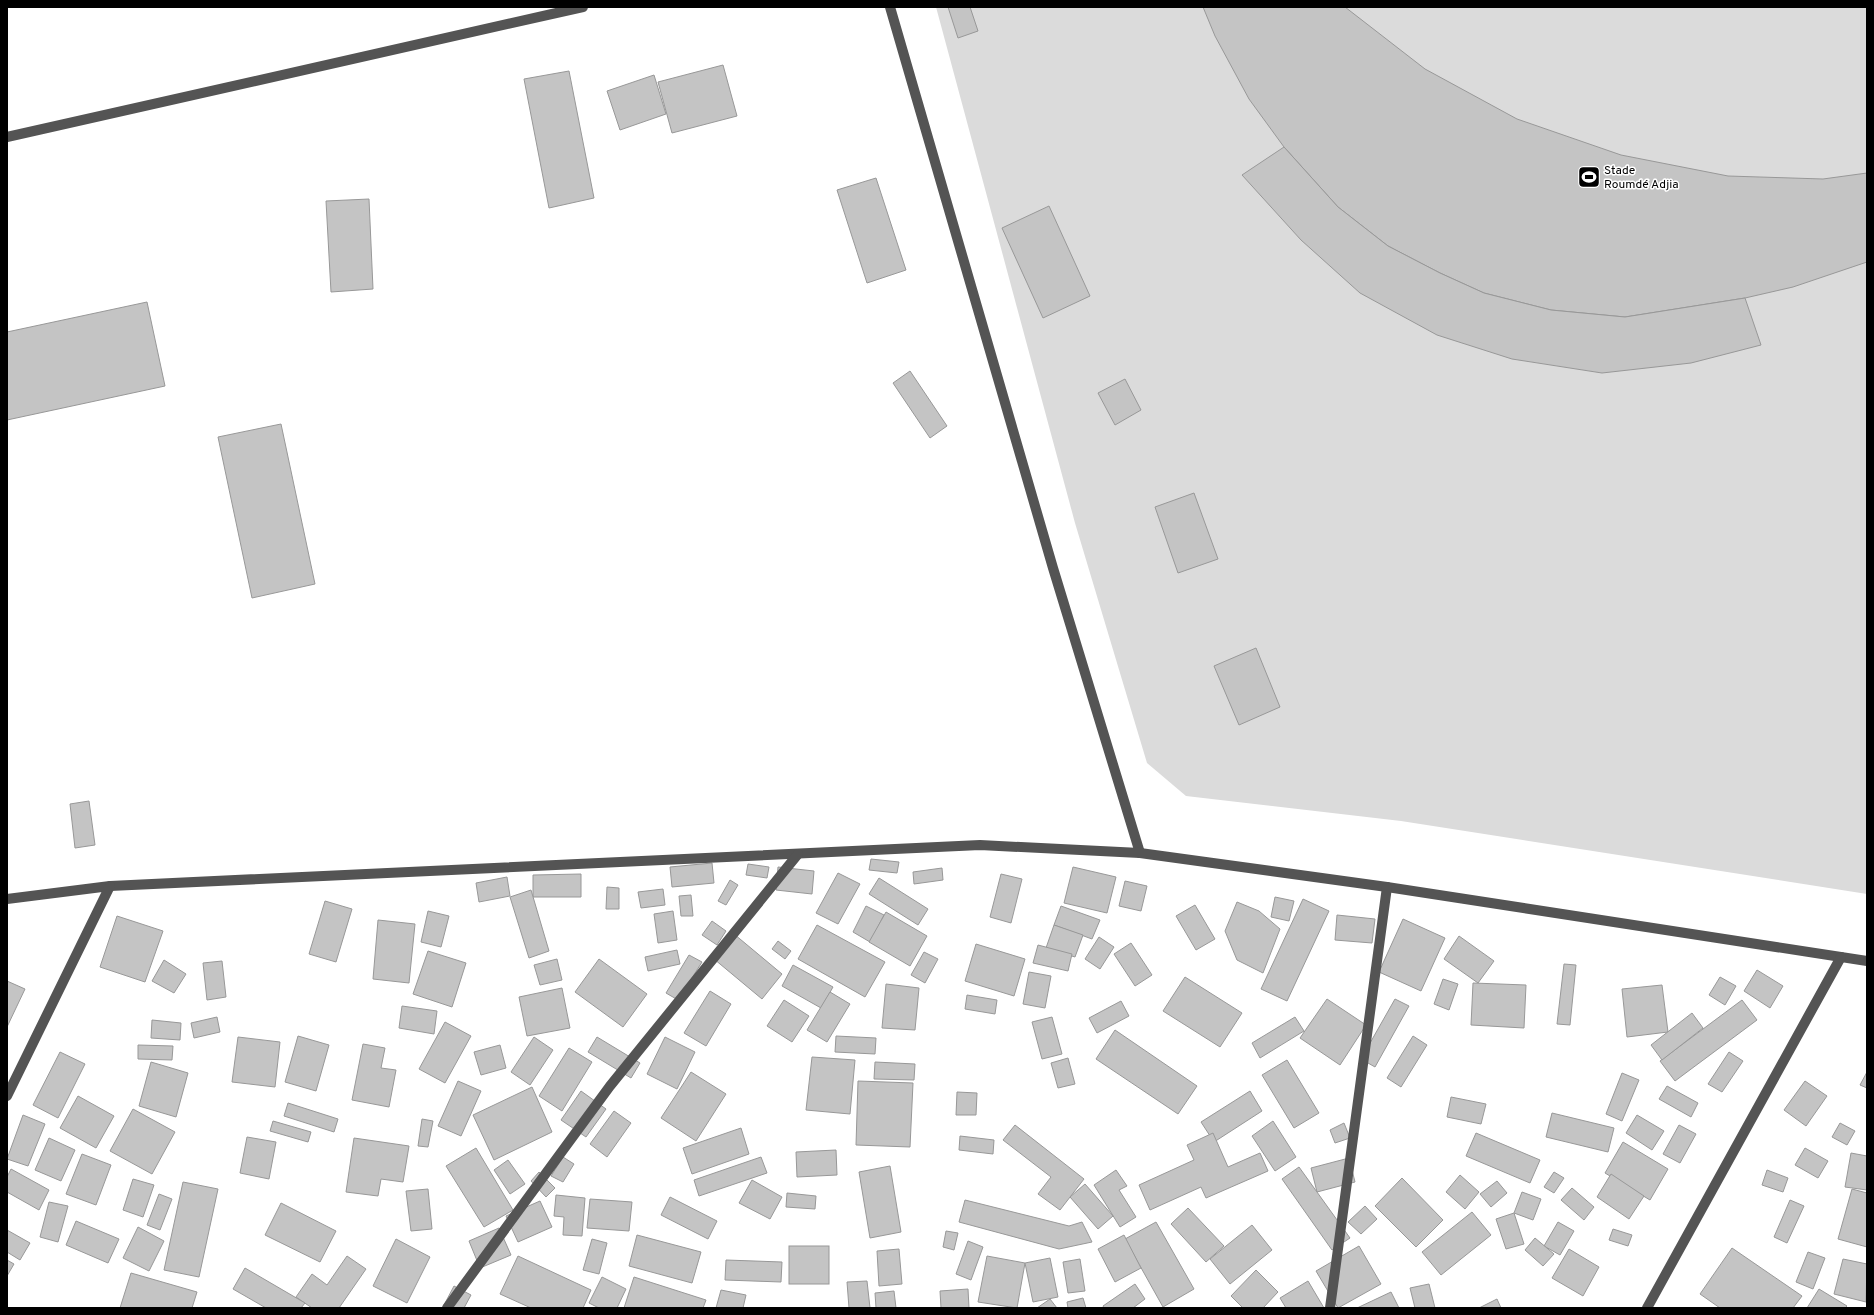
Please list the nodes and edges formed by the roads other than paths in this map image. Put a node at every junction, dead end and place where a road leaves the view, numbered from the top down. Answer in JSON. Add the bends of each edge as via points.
{"nodes":[{"id":1,"x":583,"y":7,"type":"edge"},
{"id":2,"x":890,"y":7,"type":"edge"},
{"id":3,"x":7,"y":137,"type":"edge"},
{"id":4,"x":1140,"y":853,"type":"junction"},
{"id":5,"x":798,"y":854,"type":"junction"},
{"id":6,"x":110,"y":886,"type":"junction"},
{"id":7,"x":1387,"y":887,"type":"junction"},
{"id":8,"x":7,"y":899,"type":"edge"},
{"id":9,"x":1841,"y":957,"type":"junction"},
{"id":10,"x":1867,"y":961,"type":"edge"},
{"id":11,"x":7,"y":1096,"type":"edge"},
{"id":12,"x":447,"y":1308,"type":"edge"},
{"id":13,"x":1330,"y":1308,"type":"edge"},
{"id":14,"x":1647,"y":1308,"type":"edge"}],
"edges":[{"from":1,"to":3,"type":"street"},
{"from":2,"to":4,"type":"street","via":[[1053,568]]},
{"from":4,"to":5,"type":"street","via":[[980,845]]},
{"from":4,"to":7,"type":"street"},
{"from":5,"to":6,"type":"street"},
{"from":5,"to":12,"type":"street","via":[[610,1086]]},
{"from":6,"to":8,"type":"street"},
{"from":6,"to":11,"type":"street"},
{"from":7,"to":9,"type":"street"},
{"from":7,"to":13,"type":"street"},
{"from":9,"to":10,"type":"street"},
{"from":9,"to":14,"type":"street"}]}
